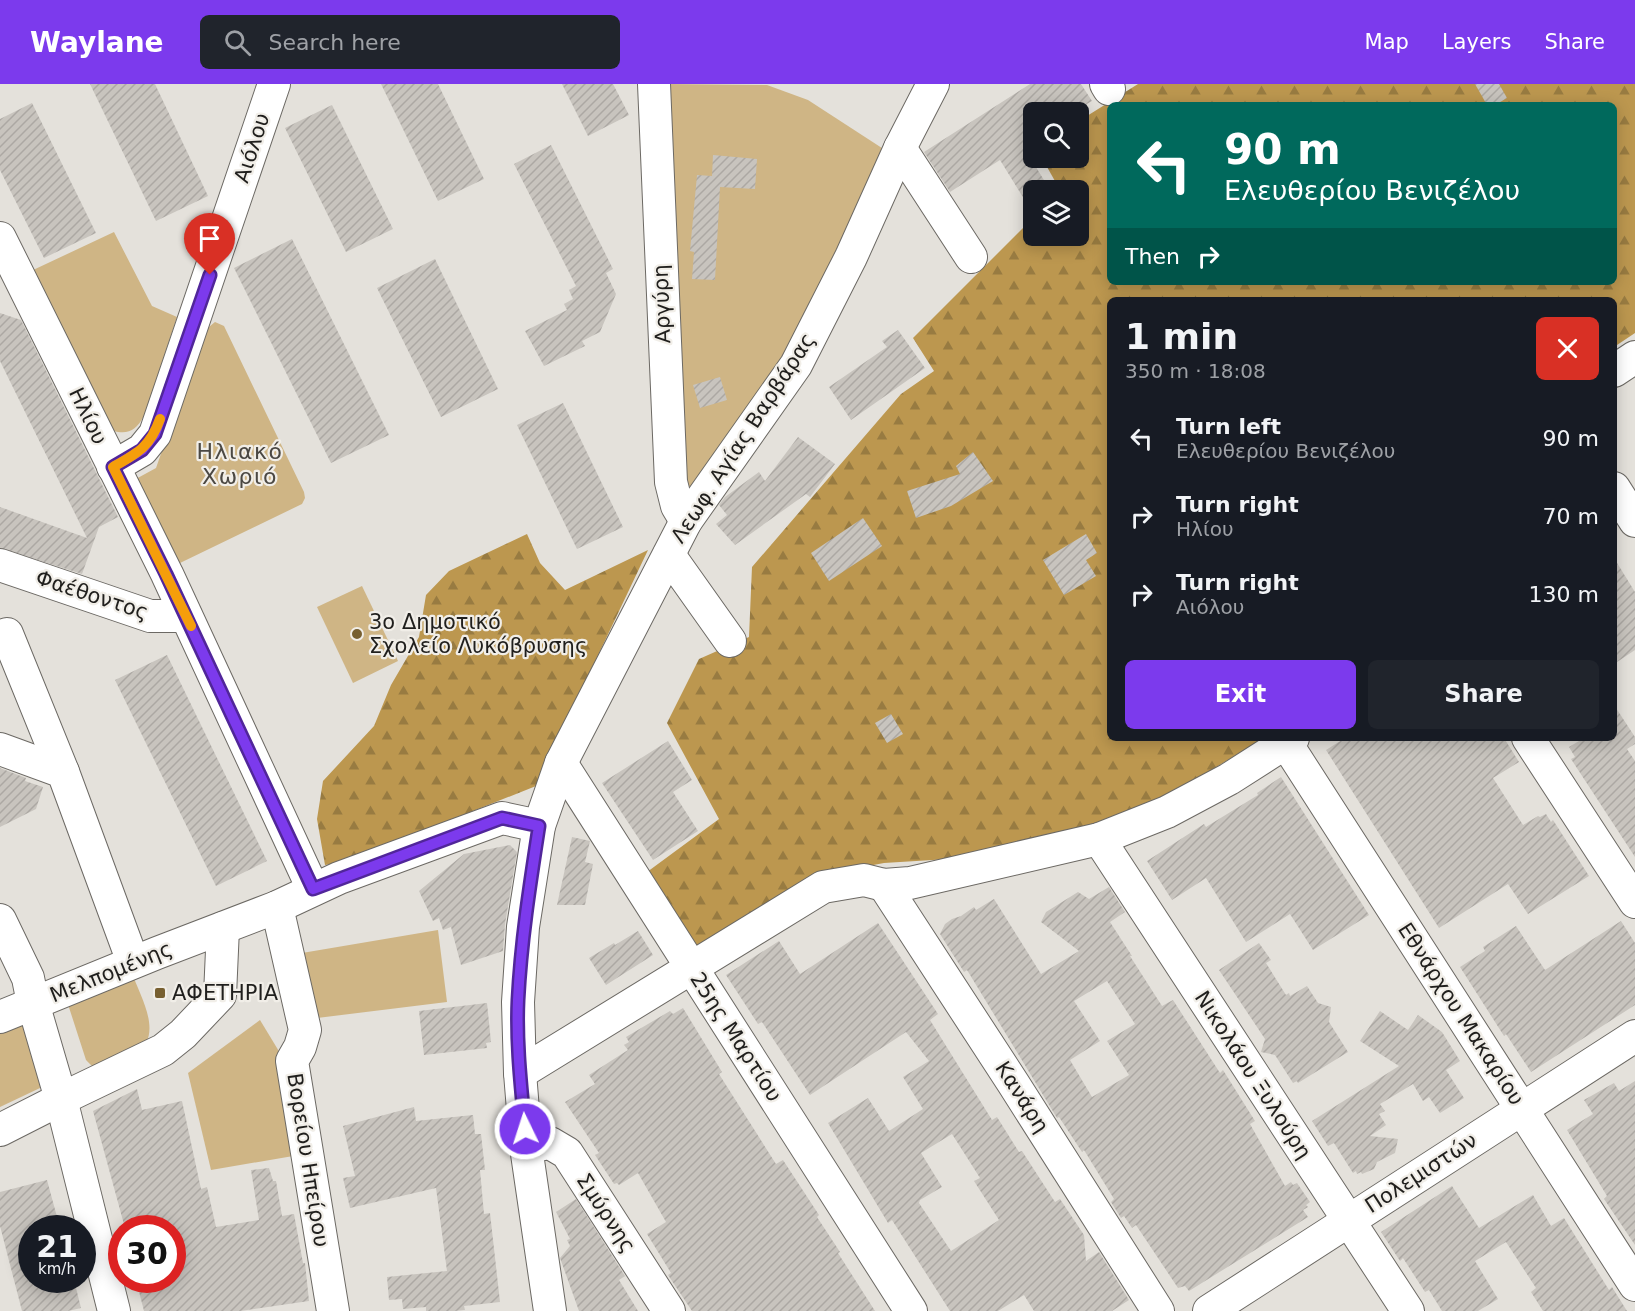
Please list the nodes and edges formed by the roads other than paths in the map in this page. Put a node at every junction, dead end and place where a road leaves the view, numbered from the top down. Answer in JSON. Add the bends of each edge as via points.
{"nodes":[{"id":1,"x":274,"y":84,"type":"edge"},
{"id":2,"x":654,"y":84,"type":"edge"},
{"id":3,"x":933,"y":84,"type":"edge"},
{"id":4,"x":900,"y":148,"type":"junction"},
{"id":5,"x":0,"y":238,"type":"edge"},
{"id":6,"x":971,"y":257,"type":"dead end"},
{"id":7,"x":1635,"y":357,"type":"edge"},
{"id":8,"x":1617,"y":369,"type":"edge"},
{"id":9,"x":113,"y":467,"type":"junction"},
{"id":10,"x":1617,"y":493,"type":"edge"},
{"id":11,"x":686,"y":521,"type":"junction"},
{"id":12,"x":1635,"y":521,"type":"edge"},
{"id":13,"x":669,"y":555,"type":"junction"},
{"id":14,"x":0,"y":565,"type":"edge"},
{"id":15,"x":186,"y":616,"type":"junction"},
{"id":16,"x":0,"y":638,"type":"edge"},
{"id":17,"x":730,"y":641,"type":"dead end"},
{"id":18,"x":1290,"y":741,"type":"edge"},
{"id":19,"x":1530,"y":741,"type":"edge"},
{"id":20,"x":0,"y":749,"type":"edge"},
{"id":21,"x":561,"y":763,"type":"junction"},
{"id":22,"x":63,"y":772,"type":"junction"},
{"id":23,"x":539,"y":826,"type":"junction"},
{"id":24,"x":1099,"y":839,"type":"junction"},
{"id":25,"x":884,"y":885,"type":"junction"},
{"id":26,"x":313,"y":889,"type":"junction"},
{"id":27,"x":1635,"y":902,"type":"edge"},
{"id":28,"x":277,"y":907,"type":"junction"},
{"id":29,"x":0,"y":920,"type":"edge"},
{"id":30,"x":223,"y":928,"type":"junction"},
{"id":31,"x":133,"y":962,"type":"junction"},
{"id":32,"x":692,"y":969,"type":"junction"},
{"id":33,"x":33,"y":1003,"type":"junction"},
{"id":34,"x":0,"y":1017,"type":"edge"},
{"id":35,"x":1635,"y":1036,"type":"edge"},
{"id":36,"x":520,"y":1073,"type":"junction"},
{"id":37,"x":61,"y":1098,"type":"junction"},
{"id":38,"x":1521,"y":1108,"type":"junction"},
{"id":39,"x":0,"y":1130,"type":"edge"},
{"id":40,"x":526,"y":1147,"type":"junction"},
{"id":41,"x":1348,"y":1220,"type":"junction"},
{"id":42,"x":1635,"y":1285,"type":"edge"},
{"id":43,"x":114,"y":1311,"type":"edge"},
{"id":44,"x":333,"y":1311,"type":"edge"},
{"id":45,"x":550,"y":1311,"type":"edge"},
{"id":46,"x":669,"y":1311,"type":"edge"},
{"id":47,"x":911,"y":1311,"type":"edge"},
{"id":48,"x":1158,"y":1311,"type":"edge"},
{"id":49,"x":1209,"y":1311,"type":"edge"},
{"id":50,"x":1408,"y":1311,"type":"edge"}],
"edges":[{"from":1,"to":9,"type":"street","name":"Αιόλου","via":[[155,434],[142,450]]},
{"from":2,"to":11,"type":"street","name":"Αργύρη","via":[[671,482],[677,506]]},
{"from":3,"to":4,"type":"street","name":"Λεωφ. Αγίας Βαρβάρας"},
{"from":4,"to":6,"type":"street"},
{"from":4,"to":11,"type":"street","name":"Λεωφ. Αγίας Βαρβάρας","via":[[796,365]]},
{"from":5,"to":9,"type":"street","name":"Ηλίου"},
{"from":7,"to":8,"type":"street"},
{"from":9,"to":15,"type":"street","name":"Ηλίου"},
{"from":10,"to":12,"type":"street"},
{"from":11,"to":13,"type":"street","name":"Λεωφ. Αγίας Βαρβάρας"},
{"from":13,"to":17,"type":"street"},
{"from":13,"to":21,"type":"street","name":"Λεωφ. Αγίας Βαρβάρας"},
{"from":14,"to":15,"type":"street","name":"Φαέθοντος","via":[[150,616]]},
{"from":15,"to":26,"type":"street","name":"Ηλίου"},
{"from":16,"to":22,"type":"street","via":[[8,634]]},
{"from":18,"to":24,"type":"street","via":[[1167,812]]},
{"from":18,"to":38,"type":"street","name":"Εθνάρχου Μακαρίου"},
{"from":19,"to":27,"type":"street"},
{"from":20,"to":22,"type":"street"},
{"from":21,"to":23,"type":"street","name":"Λεωφ. Αγίας Βαρβάρας"},
{"from":21,"to":32,"type":"street","name":"25ης Μαρτίου"},
{"from":22,"to":31,"type":"street"},
{"from":23,"to":26,"type":"street","name":"Μελπομένης","via":[[502,818]]},
{"from":23,"to":36,"type":"street","name":"Λεωφ. Αγίας Βαρβάρας","via":[[523,927],[518,1002]]},
{"from":24,"to":25,"type":"street","via":[[910,883]]},
{"from":24,"to":41,"type":"street","name":"Νικολάου Ξυλούρη"},
{"from":25,"to":32,"type":"street","via":[[864,880],[823,887]]},
{"from":25,"to":48,"type":"street","name":"Κανάρη"},
{"from":26,"to":28,"type":"street","name":"Μελπομένης"},
{"from":28,"to":30,"type":"street","name":"Μελπομένης"},
{"from":28,"to":44,"type":"street","name":"Βορείου Ηπείρου","via":[[305,1030],[292,1061]]},
{"from":29,"to":33,"type":"street","via":[[28,978]]},
{"from":30,"to":31,"type":"street","name":"Μελπομένης"},
{"from":30,"to":37,"type":"street","via":[[220,995],[183,1034],[163,1050]]},
{"from":31,"to":33,"type":"street","name":"Μελπομένης"},
{"from":32,"to":36,"type":"street"},
{"from":32,"to":47,"type":"street","name":"25ης Μαρτίου"},
{"from":33,"to":34,"type":"street","name":"Μελπομένης"},
{"from":33,"to":37,"type":"street"},
{"from":35,"to":38,"type":"street","name":"Πολεμιστών"},
{"from":36,"to":40,"type":"street","name":"Λεωφ. Αγίας Βαρβάρας"},
{"from":37,"to":39,"type":"street"},
{"from":37,"to":43,"type":"street"},
{"from":38,"to":41,"type":"street","name":"Πολεμιστών"},
{"from":38,"to":42,"type":"street","name":"Εθνάρχου Μακαρίου"},
{"from":40,"to":45,"type":"street","name":"Λεωφ. Αγίας Βαρβάρας"},
{"from":40,"to":46,"type":"street","name":"Σμύρνης","via":[[550,1143],[567,1153]]},
{"from":41,"to":49,"type":"street","name":"Πολεμιστών"},
{"from":41,"to":50,"type":"street","name":"Νικολάου Ξυλούρη"}]}
